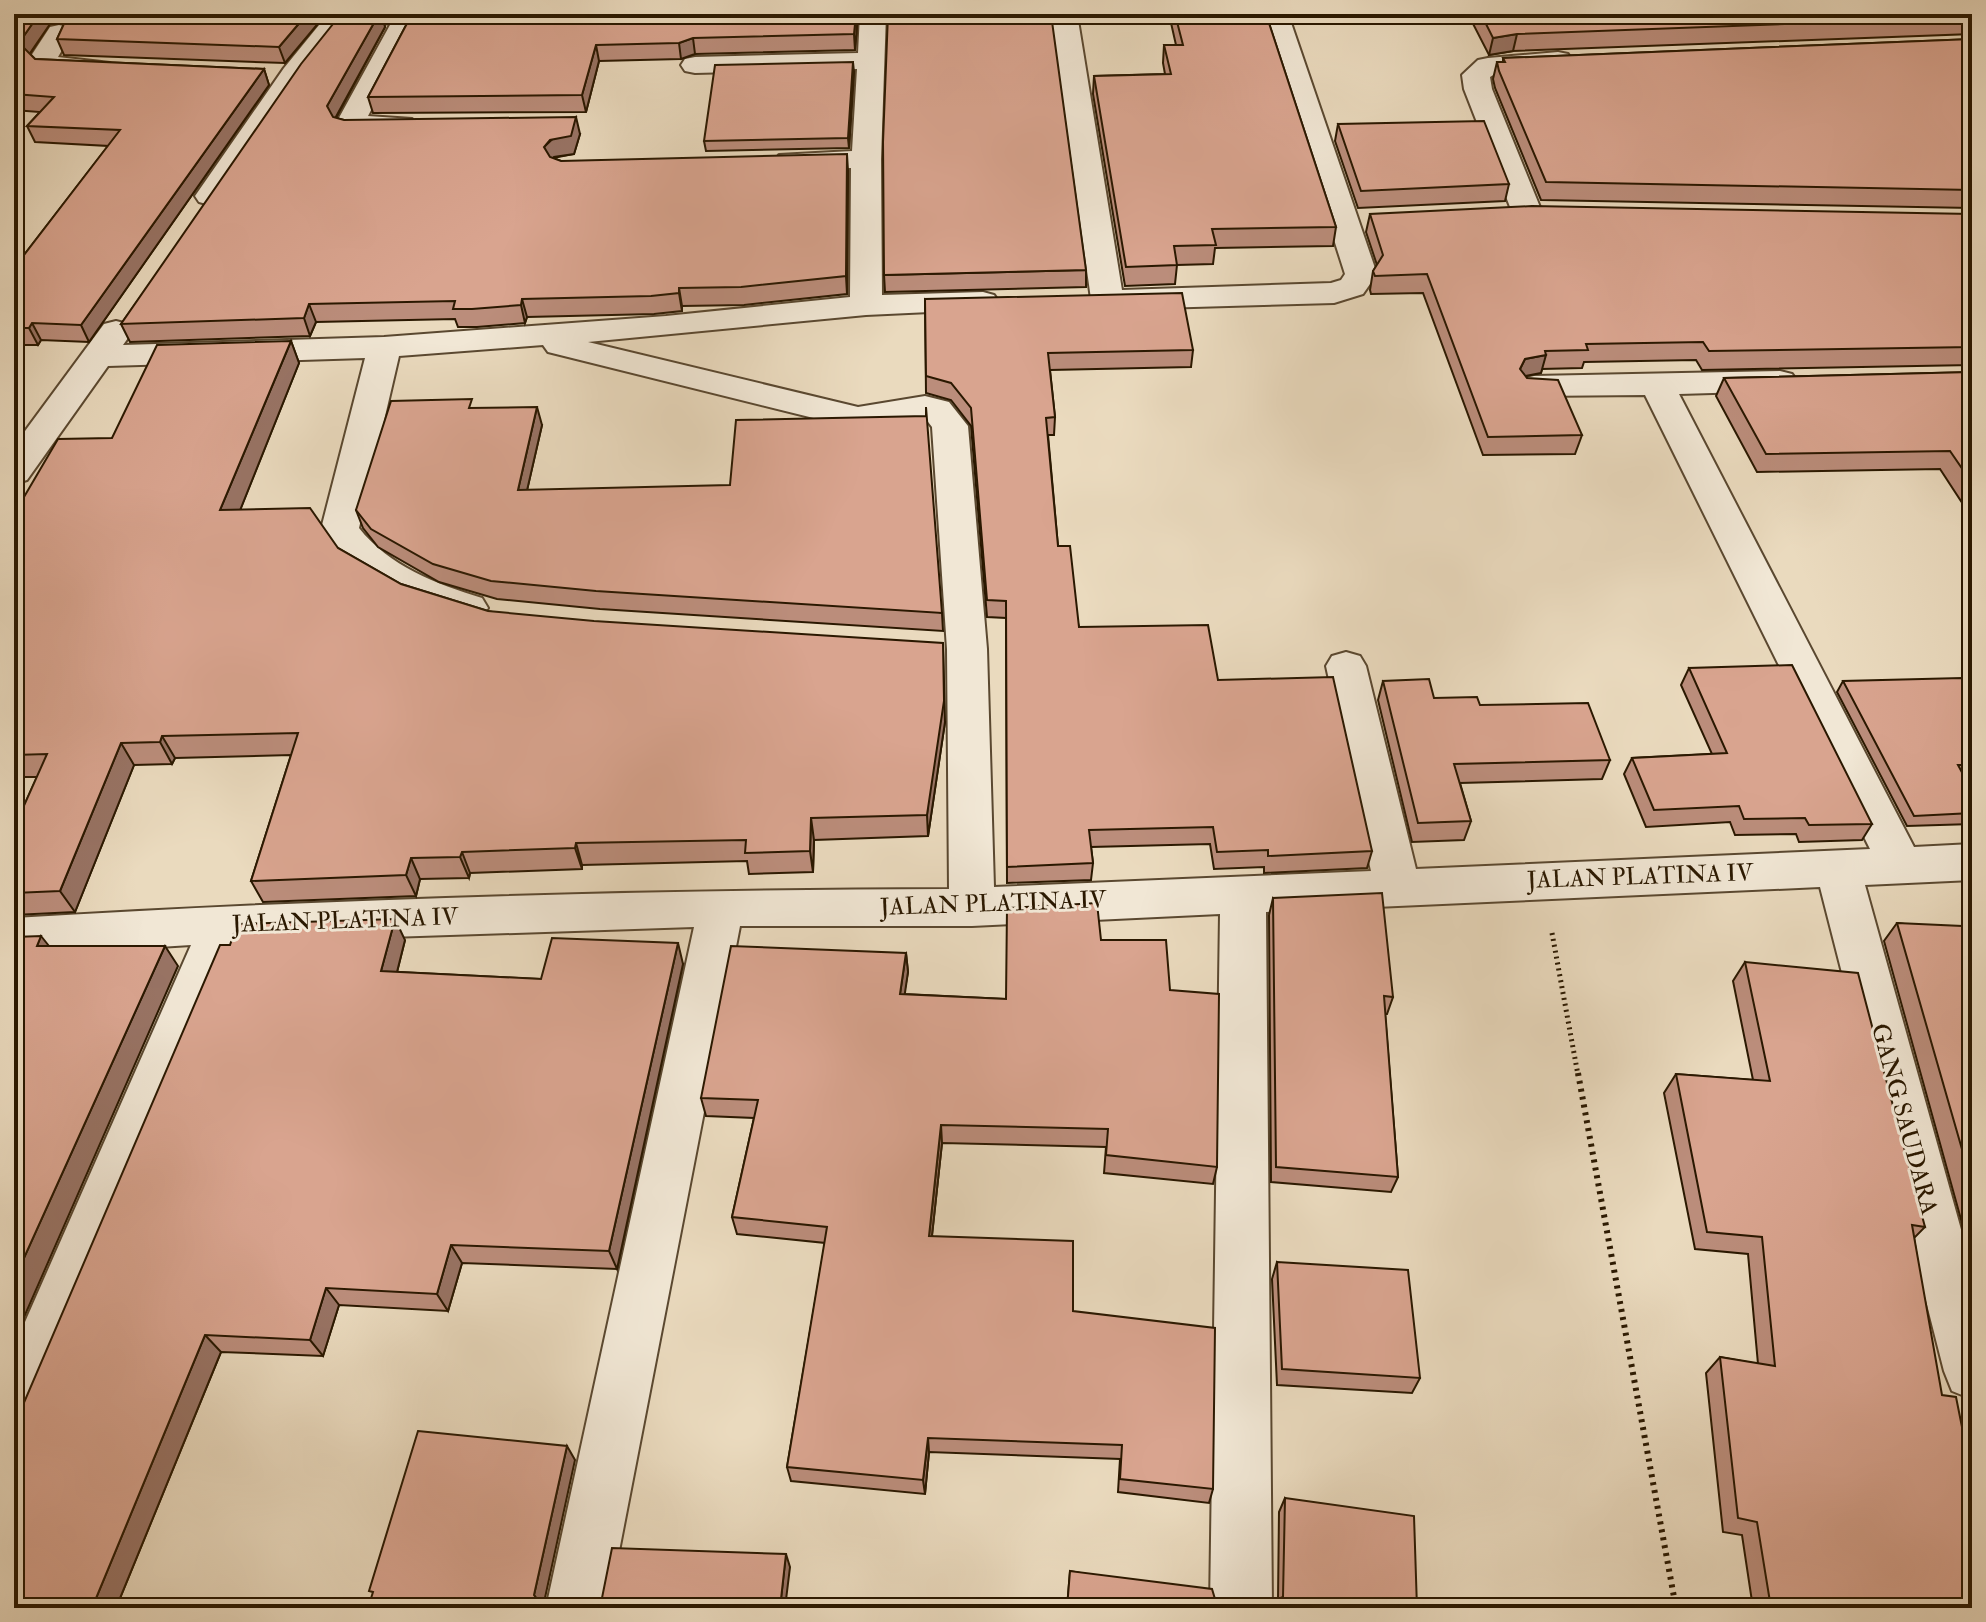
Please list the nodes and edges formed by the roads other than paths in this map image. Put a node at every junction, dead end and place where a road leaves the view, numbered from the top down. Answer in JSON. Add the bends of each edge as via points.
{"nodes":[{"id":1,"x":497,"y":14,"type":"edge"},
{"id":2,"x":873,"y":14,"type":"edge"},
{"id":3,"x":1064,"y":14,"type":"edge"},
{"id":4,"x":1275,"y":14,"type":"edge"},
{"id":5,"x":340,"y":17,"type":"edge"},
{"id":6,"x":406,"y":18,"type":"junction"},
{"id":7,"x":69,"y":24,"type":"edge"},
{"id":8,"x":26,"y":44,"type":"edge"},
{"id":9,"x":1592,"y":59,"type":"edge"},
{"id":10,"x":871,"y":61,"type":"junction"},
{"id":11,"x":695,"y":65,"type":"edge"},
{"id":12,"x":125,"y":70,"type":"edge"},
{"id":13,"x":426,"y":124,"type":"edge"},
{"id":14,"x":866,"y":159,"type":"junction"},
{"id":15,"x":755,"y":162,"type":"edge"},
{"id":16,"x":1559,"y":213,"type":"edge"},
{"id":17,"x":197,"y":215,"type":"edge"},
{"id":18,"x":1016,"y":301,"type":"edge"},
{"id":19,"x":135,"y":305,"type":"edge"},
{"id":20,"x":866,"y":305,"type":"junction"},
{"id":21,"x":519,"y":335,"type":"junction"},
{"id":22,"x":384,"y":347,"type":"junction"},
{"id":23,"x":100,"y":356,"type":"junction"},
{"id":24,"x":1815,"y":381,"type":"edge"},
{"id":25,"x":1657,"y":384,"type":"junction"},
{"id":26,"x":1534,"y":386,"type":"edge"},
{"id":27,"x":14,"y":472,"type":"edge"},
{"id":28,"x":495,"y":616,"type":"edge"},
{"id":29,"x":1346,"y":666,"type":"dead end"},
{"id":30,"x":1972,"y":862,"type":"edge"},
{"id":31,"x":1901,"y":865,"type":"junction"},
{"id":32,"x":1838,"y":868,"type":"junction"},
{"id":33,"x":1397,"y":886,"type":"junction"},
{"id":34,"x":1243,"y":893,"type":"junction"},
{"id":35,"x":972,"y":907,"type":"junction"},
{"id":36,"x":721,"y":908,"type":"junction"},
{"id":37,"x":224,"y":924,"type":"junction"},
{"id":38,"x":14,"y":937,"type":"edge"},
{"id":39,"x":1972,"y":1371,"type":"edge"},
{"id":40,"x":14,"y":1413,"type":"edge"},
{"id":41,"x":577,"y":1608,"type":"edge"},
{"id":42,"x":1241,"y":1608,"type":"edge"}],
"edges":[{"from":1,"to":6,"type":"lane"},
{"from":2,"to":10,"type":"street"},
{"from":3,"to":4,"type":"street","via":[[1092,300],[1334,293],[1352,287],[1361,274],[1361,220]]},
{"from":5,"to":6,"type":"lane"},
{"from":5,"to":17,"type":"street","via":[[279,74]]},
{"from":6,"to":13,"type":"street","via":[[349,125]]},
{"from":7,"to":8,"type":"street"},
{"from":7,"to":12,"type":"street","via":[[43,59],[53,66]]},
{"from":9,"to":16,"type":"street","via":[[1513,62],[1488,66],[1476,75],[1512,213]]},
{"from":10,"to":11,"type":"street"},
{"from":10,"to":14,"type":"street"},
{"from":14,"to":15,"type":"street"},
{"from":14,"to":20,"type":"street"},
{"from":18,"to":20,"type":"street"},
{"from":19,"to":23,"type":"street"},
{"from":20,"to":21,"type":"street"},
{"from":21,"to":22,"type":"street"},
{"from":21,"to":35,"type":"street","via":[[858,418],[925,407],[937,410],[950,426],[951,648]]},
{"from":22,"to":23,"type":"street"},
{"from":22,"to":28,"type":"street","via":[[340,529],[362,558],[424,594]]},
{"from":23,"to":27,"type":"street"},
{"from":24,"to":25,"type":"street"},
{"from":25,"to":26,"type":"street"},
{"from":25,"to":31,"type":"street"},
{"from":29,"to":33,"type":"street"},
{"from":30,"to":31,"type":"street","name":"JALAN PLATINA IV"},
{"from":31,"to":32,"type":"street","name":"JALAN PLATINA IV"},
{"from":32,"to":33,"type":"street","name":"JALAN PLATINA IV"},
{"from":32,"to":39,"type":"street","name":"GANG SAUDARA"},
{"from":33,"to":34,"type":"street","name":"JALAN PLATINA IV"},
{"from":34,"to":35,"type":"street","name":"JALAN PLATINA IV"},
{"from":34,"to":42,"type":"street"},
{"from":35,"to":36,"type":"street","name":"JALAN PLATINA IV"},
{"from":36,"to":37,"type":"street","name":"JALAN PLATINA IV"},
{"from":36,"to":41,"type":"street"},
{"from":37,"to":38,"type":"street","name":"JALAN PLATINA IV"},
{"from":37,"to":40,"type":"street"}]}
